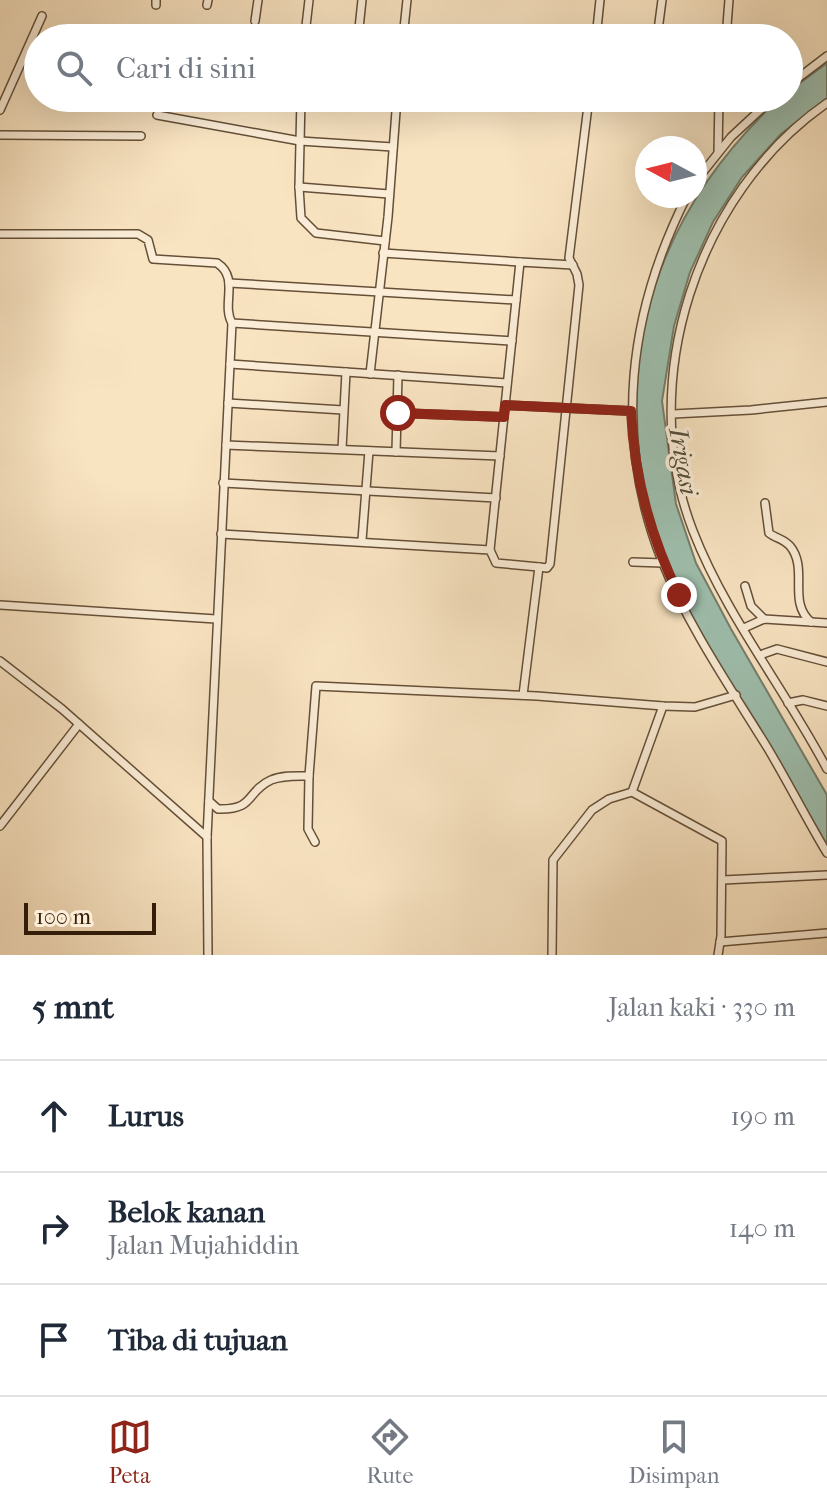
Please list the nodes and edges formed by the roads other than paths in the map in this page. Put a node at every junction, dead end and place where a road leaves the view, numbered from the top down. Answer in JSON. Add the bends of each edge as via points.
{"nodes":[{"id":1,"x":258,"y":0,"type":"edge"},
{"id":2,"x":309,"y":0,"type":"edge"},
{"id":3,"x":362,"y":0,"type":"edge"},
{"id":4,"x":407,"y":0,"type":"edge"},
{"id":5,"x":600,"y":0,"type":"edge"},
{"id":6,"x":662,"y":0,"type":"edge"},
{"id":7,"x":729,"y":0,"type":"edge"},
{"id":8,"x":42,"y":16,"type":"dead end"},
{"id":9,"x":255,"y":21,"type":"dead end"},
{"id":10,"x":38,"y":24,"type":"edge"},
{"id":11,"x":306,"y":24,"type":"edge"},
{"id":12,"x":359,"y":24,"type":"edge"},
{"id":13,"x":404,"y":24,"type":"edge"},
{"id":14,"x":597,"y":24,"type":"edge"},
{"id":15,"x":659,"y":24,"type":"edge"},
{"id":16,"x":727,"y":24,"type":"edge"},
{"id":17,"x":24,"y":56,"type":"edge"},
{"id":18,"x":827,"y":56,"type":"edge"},
{"id":19,"x":803,"y":74,"type":"edge"},
{"id":20,"x":827,"y":103,"type":"edge"},
{"id":21,"x":0,"y":110,"type":"edge"},
{"id":22,"x":301,"y":112,"type":"edge"},
{"id":23,"x":396,"y":112,"type":"edge"},
{"id":24,"x":587,"y":112,"type":"edge"},
{"id":25,"x":719,"y":112,"type":"edge"},
{"id":26,"x":759,"y":112,"type":"edge"},
{"id":27,"x":157,"y":115,"type":"dead end"},
{"id":28,"x":0,"y":135,"type":"edge"},
{"id":29,"x":141,"y":136,"type":"dead end"},
{"id":30,"x":300,"y":141,"type":"junction"},
{"id":31,"x":393,"y":147,"type":"junction"},
{"id":32,"x":718,"y":152,"type":"junction"},
{"id":33,"x":707,"y":166,"type":"edge"},
{"id":34,"x":299,"y":187,"type":"junction"},
{"id":35,"x":389,"y":194,"type":"junction"},
{"id":36,"x":681,"y":208,"type":"edge"},
{"id":37,"x":0,"y":234,"type":"edge"},
{"id":38,"x":385,"y":241,"type":"junction"},
{"id":39,"x":383,"y":253,"type":"junction"},
{"id":40,"x":520,"y":262,"type":"junction"},
{"id":41,"x":573,"y":265,"type":"junction"},
{"id":42,"x":229,"y":283,"type":"junction"},
{"id":43,"x":378,"y":292,"type":"junction"},
{"id":44,"x":516,"y":300,"type":"junction"},
{"id":45,"x":232,"y":323,"type":"junction"},
{"id":46,"x":374,"y":332,"type":"junction"},
{"id":47,"x":512,"y":341,"type":"junction"},
{"id":48,"x":230,"y":364,"type":"junction"},
{"id":49,"x":346,"y":372,"type":"junction"},
{"id":50,"x":370,"y":374,"type":"junction"},
{"id":51,"x":398,"y":375,"type":"junction"},
{"id":52,"x":507,"y":383,"type":"junction"},
{"id":53,"x":827,"y":402,"type":"edge"},
{"id":54,"x":228,"y":403,"type":"junction"},
{"id":55,"x":505,"y":405,"type":"junction"},
{"id":56,"x":565,"y":409,"type":"junction"},
{"id":57,"x":343,"y":410,"type":"junction"},
{"id":58,"x":631,"y":411,"type":"junction"},
{"id":59,"x":398,"y":413,"type":"junction"},
{"id":60,"x":673,"y":414,"type":"junction"},
{"id":61,"x":504,"y":417,"type":"junction"},
{"id":62,"x":226,"y":445,"type":"junction"},
{"id":63,"x":342,"y":449,"type":"junction"},
{"id":64,"x":369,"y":451,"type":"junction"},
{"id":65,"x":396,"y":452,"type":"junction"},
{"id":66,"x":500,"y":456,"type":"junction"},
{"id":67,"x":223,"y":483,"type":"junction"},
{"id":68,"x":365,"y":491,"type":"junction"},
{"id":69,"x":496,"y":498,"type":"junction"},
{"id":70,"x":765,"y":503,"type":"dead end"},
{"id":71,"x":221,"y":534,"type":"junction"},
{"id":72,"x":362,"y":540,"type":"junction"},
{"id":73,"x":490,"y":550,"type":"junction"},
{"id":74,"x":633,"y":562,"type":"dead end"},
{"id":75,"x":663,"y":563,"type":"junction"},
{"id":76,"x":539,"y":567,"type":"junction"},
{"id":77,"x":745,"y":586,"type":"dead end"},
{"id":78,"x":0,"y":605,"type":"edge"},
{"id":79,"x":216,"y":619,"type":"junction"},
{"id":80,"x":764,"y":619,"type":"junction"},
{"id":81,"x":811,"y":622,"type":"junction"},
{"id":82,"x":827,"y":623,"type":"edge"},
{"id":83,"x":744,"y":628,"type":"junction"},
{"id":84,"x":760,"y":655,"type":"junction"},
{"id":85,"x":0,"y":661,"type":"edge"},
{"id":86,"x":827,"y":662,"type":"edge"},
{"id":87,"x":523,"y":695,"type":"junction"},
{"id":88,"x":736,"y":695,"type":"junction"},
{"id":89,"x":788,"y":703,"type":"junction"},
{"id":90,"x":663,"y":706,"type":"junction"},
{"id":91,"x":827,"y":706,"type":"edge"},
{"id":92,"x":79,"y":724,"type":"junction"},
{"id":93,"x":824,"y":755,"type":"edge"},
{"id":94,"x":827,"y":769,"type":"edge"},
{"id":95,"x":309,"y":776,"type":"junction"},
{"id":96,"x":632,"y":792,"type":"junction"},
{"id":97,"x":209,"y":801,"type":"junction"},
{"id":98,"x":0,"y":826,"type":"edge"},
{"id":99,"x":207,"y":837,"type":"junction"},
{"id":100,"x":315,"y":842,"type":"dead end"},
{"id":101,"x":827,"y":853,"type":"edge"},
{"id":102,"x":827,"y":875,"type":"edge"},
{"id":103,"x":723,"y":880,"type":"junction"},
{"id":104,"x":827,"y":933,"type":"edge"},
{"id":105,"x":720,"y":942,"type":"junction"},
{"id":106,"x":208,"y":955,"type":"edge"},
{"id":107,"x":552,"y":955,"type":"edge"},
{"id":108,"x":718,"y":955,"type":"edge"}],
"edges":[{"from":1,"to":9,"type":"street"},
{"from":2,"to":11,"type":"street"},
{"from":3,"to":12,"type":"street"},
{"from":4,"to":13,"type":"street"},
{"from":5,"to":14,"type":"street"},
{"from":6,"to":15,"type":"street"},
{"from":7,"to":16,"type":"street"},
{"from":8,"to":10,"type":"street"},
{"from":17,"to":21,"type":"street"},
{"from":18,"to":19,"type":"street"},
{"from":20,"to":60,"type":"street","via":[[754,173],[713,235],[681,327]]},
{"from":22,"to":30,"type":"street"},
{"from":23,"to":31,"type":"street"},
{"from":24,"to":41,"type":"street","via":[[569,258]]},
{"from":25,"to":32,"type":"street"},
{"from":26,"to":32,"type":"street"},
{"from":27,"to":30,"type":"street"},
{"from":28,"to":29,"type":"street"},
{"from":30,"to":31,"type":"street"},
{"from":30,"to":34,"type":"street"},
{"from":31,"to":35,"type":"street"},
{"from":32,"to":33,"type":"street"},
{"from":34,"to":35,"type":"street"},
{"from":34,"to":38,"type":"street","via":[[299,210],[316,233]]},
{"from":35,"to":38,"type":"street"},
{"from":36,"to":58,"type":"street","via":[[638,335]]},
{"from":37,"to":42,"type":"street","via":[[138,234],[148,240],[153,259],[217,263]]},
{"from":38,"to":39,"type":"street"},
{"from":39,"to":40,"type":"street"},
{"from":39,"to":43,"type":"street"},
{"from":40,"to":41,"type":"street"},
{"from":40,"to":44,"type":"street"},
{"from":41,"to":56,"type":"street","via":[[579,285]]},
{"from":42,"to":43,"type":"street"},
{"from":42,"to":45,"type":"street"},
{"from":43,"to":44,"type":"street"},
{"from":43,"to":46,"type":"street"},
{"from":44,"to":47,"type":"street"},
{"from":45,"to":46,"type":"street"},
{"from":45,"to":48,"type":"street"},
{"from":46,"to":47,"type":"street"},
{"from":46,"to":50,"type":"street"},
{"from":47,"to":52,"type":"street"},
{"from":48,"to":49,"type":"street"},
{"from":48,"to":54,"type":"street"},
{"from":49,"to":50,"type":"street"},
{"from":49,"to":57,"type":"street"},
{"from":50,"to":51,"type":"street"},
{"from":51,"to":52,"type":"street"},
{"from":51,"to":59,"type":"street"},
{"from":52,"to":55,"type":"street"},
{"from":53,"to":60,"type":"street"},
{"from":54,"to":57,"type":"street"},
{"from":54,"to":62,"type":"street"},
{"from":55,"to":56,"type":"street"},
{"from":55,"to":61,"type":"street"},
{"from":56,"to":58,"type":"street"},
{"from":56,"to":76,"type":"street","via":[[550,564]]},
{"from":57,"to":63,"type":"street"},
{"from":58,"to":75,"type":"street","via":[[641,491]]},
{"from":59,"to":61,"type":"street"},
{"from":59,"to":65,"type":"street"},
{"from":60,"to":83,"type":"street","via":[[676,462],[691,527]]},
{"from":61,"to":66,"type":"street"},
{"from":62,"to":63,"type":"street"},
{"from":62,"to":67,"type":"street"},
{"from":63,"to":64,"type":"street"},
{"from":64,"to":65,"type":"street"},
{"from":64,"to":68,"type":"street"},
{"from":65,"to":66,"type":"street"},
{"from":66,"to":69,"type":"street"},
{"from":67,"to":68,"type":"street"},
{"from":67,"to":71,"type":"street"},
{"from":68,"to":69,"type":"street"},
{"from":68,"to":72,"type":"street"},
{"from":69,"to":73,"type":"street"},
{"from":70,"to":81,"type":"street","via":[[769,533],[788,543],[794,553],[800,609]]},
{"from":71,"to":72,"type":"street"},
{"from":71,"to":79,"type":"street"},
{"from":72,"to":73,"type":"street"},
{"from":73,"to":76,"type":"street","via":[[496,563]]},
{"from":74,"to":75,"type":"street"},
{"from":75,"to":88,"type":"street"},
{"from":76,"to":87,"type":"street"},
{"from":77,"to":80,"type":"street","via":[[751,606]]},
{"from":78,"to":79,"type":"street"},
{"from":79,"to":97,"type":"street"},
{"from":80,"to":81,"type":"street"},
{"from":80,"to":83,"type":"street"},
{"from":81,"to":82,"type":"street"},
{"from":83,"to":84,"type":"street"},
{"from":84,"to":86,"type":"street","via":[[777,649]]},
{"from":84,"to":89,"type":"street"},
{"from":85,"to":92,"type":"street"},
{"from":87,"to":90,"type":"street"},
{"from":87,"to":95,"type":"street","via":[[316,686]]},
{"from":88,"to":90,"type":"street","via":[[695,707]]},
{"from":88,"to":101,"type":"street"},
{"from":89,"to":91,"type":"street","via":[[803,700]]},
{"from":89,"to":93,"type":"street"},
{"from":90,"to":96,"type":"street"},
{"from":92,"to":98,"type":"street"},
{"from":92,"to":99,"type":"street"},
{"from":93,"to":94,"type":"street"},
{"from":95,"to":97,"type":"street","via":[[271,780],[237,808],[218,809]]},
{"from":95,"to":100,"type":"street","via":[[308,829]]},
{"from":96,"to":103,"type":"street","via":[[722,841]]},
{"from":96,"to":107,"type":"street","via":[[592,810],[553,860]]},
{"from":97,"to":99,"type":"street"},
{"from":99,"to":106,"type":"street"},
{"from":102,"to":103,"type":"street"},
{"from":103,"to":105,"type":"street"},
{"from":104,"to":105,"type":"street"},
{"from":105,"to":108,"type":"street"}]}
